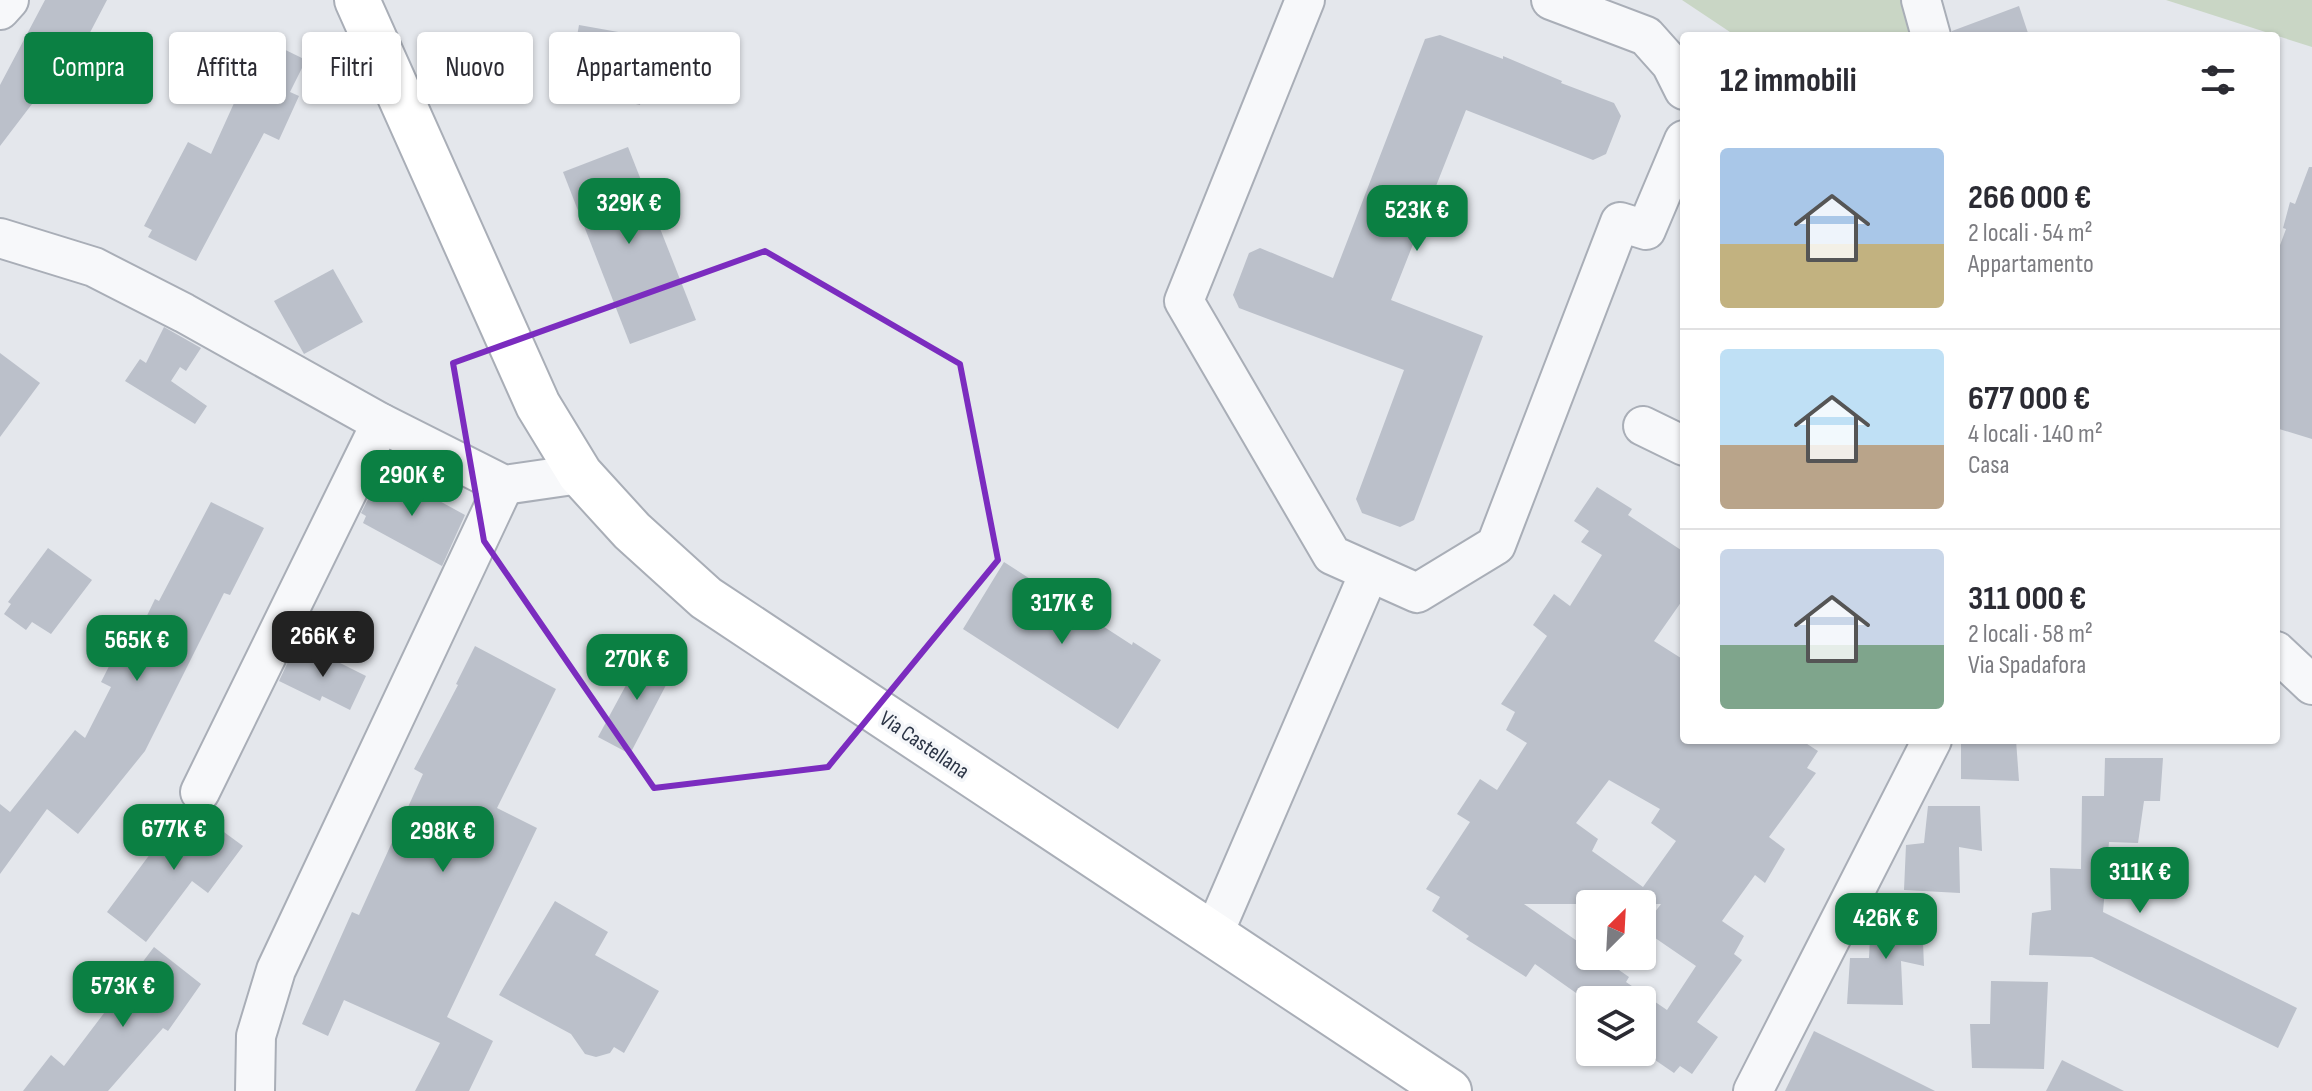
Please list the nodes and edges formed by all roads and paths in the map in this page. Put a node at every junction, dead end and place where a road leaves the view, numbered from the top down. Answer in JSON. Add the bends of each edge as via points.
{"nodes":[{"id":1,"x":9,"y":0,"type":"edge"},
{"id":2,"x":357,"y":0,"type":"edge"},
{"id":3,"x":1305,"y":0,"type":"edge"},
{"id":4,"x":1551,"y":0,"type":"edge"},
{"id":5,"x":1921,"y":0,"type":"edge"},
{"id":6,"x":0,"y":10,"type":"edge"},
{"id":7,"x":1930,"y":32,"type":"edge"},
{"id":8,"x":1680,"y":82,"type":"edge"},
{"id":9,"x":1680,"y":149,"type":"edge"},
{"id":10,"x":0,"y":238,"type":"edge"},
{"id":11,"x":381,"y":423,"type":"junction"},
{"id":12,"x":1643,"y":426,"type":"dead end"},
{"id":13,"x":1680,"y":444,"type":"edge"},
{"id":14,"x":580,"y":474,"type":"junction"},
{"id":15,"x":504,"y":485,"type":"junction"},
{"id":16,"x":1369,"y":573,"type":"junction"},
{"id":17,"x":2280,"y":655,"type":"edge"},
{"id":18,"x":2312,"y":685,"type":"edge"},
{"id":19,"x":1930,"y":744,"type":"edge"},
{"id":20,"x":200,"y":792,"type":"dead end"},
{"id":21,"x":1213,"y":935,"type":"junction"},
{"id":22,"x":255,"y":1091,"type":"edge"},
{"id":23,"x":1449,"y":1091,"type":"edge"},
{"id":24,"x":1753,"y":1091,"type":"edge"}],
"edges":[{"from":1,"to":6,"type":"street"},
{"from":2,"to":14,"type":"main road","name":"Via Castellana","via":[[538,405]]},
{"from":3,"to":16,"type":"street","via":[[1184,301],[1332,555]]},
{"from":4,"to":8,"type":"street","via":[[1646,36]]},
{"from":5,"to":7,"type":"street"},
{"from":9,"to":16,"type":"street","via":[[1646,230],[1620,222],[1496,545],[1417,593]]},
{"from":10,"to":11,"type":"street","via":[[94,267]]},
{"from":11,"to":15,"type":"street"},
{"from":11,"to":20,"type":"street"},
{"from":12,"to":13,"type":"street"},
{"from":14,"to":15,"type":"street"},
{"from":14,"to":21,"type":"main road","name":"Via Castellana","via":[[632,531],[706,598]]},
{"from":15,"to":22,"type":"street","via":[[276,970],[256,1036]]},
{"from":16,"to":21,"type":"street"},
{"from":17,"to":18,"type":"street"},
{"from":19,"to":24,"type":"street"},
{"from":21,"to":23,"type":"main road","name":"Via Castellana"}]}
